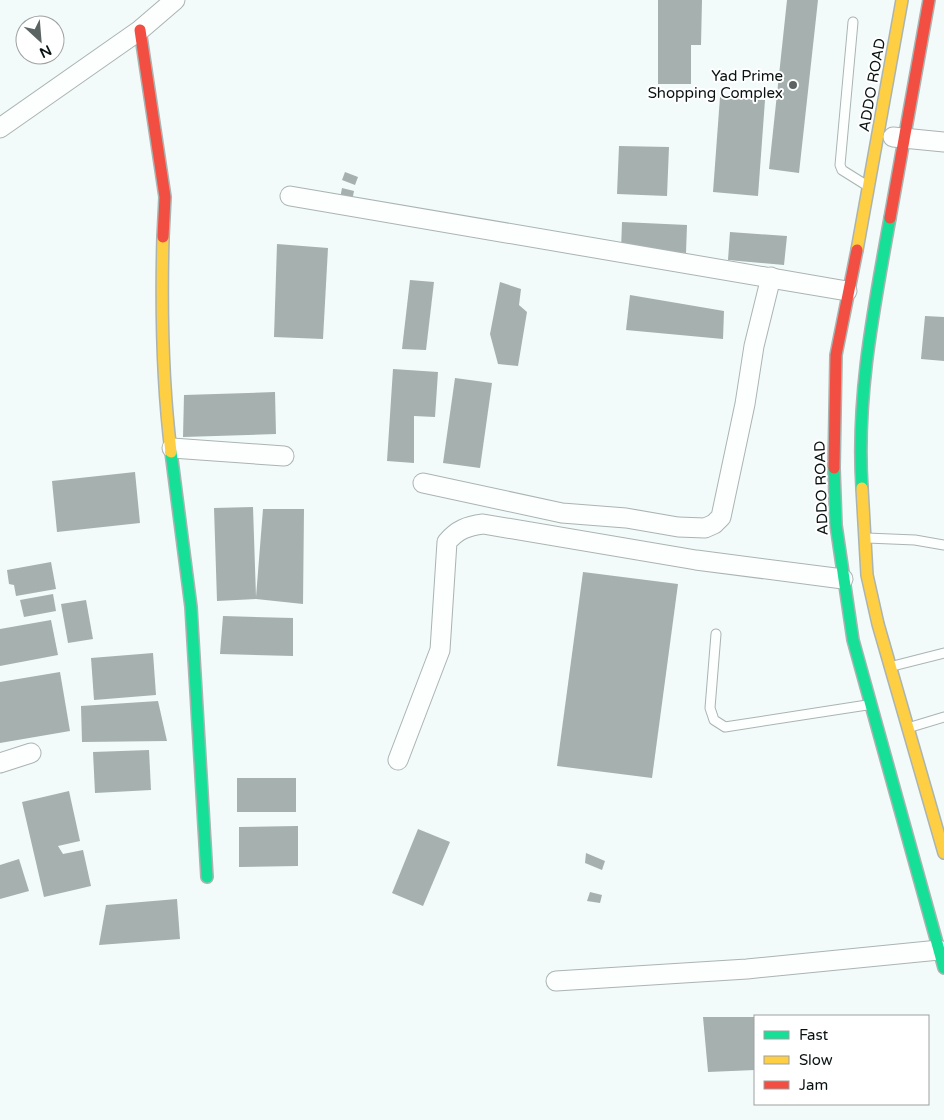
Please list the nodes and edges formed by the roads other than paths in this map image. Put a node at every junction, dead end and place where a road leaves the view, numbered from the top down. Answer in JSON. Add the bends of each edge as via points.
{"nodes":[{"id":1,"x":175,"y":0,"type":"edge"},
{"id":2,"x":902,"y":0,"type":"edge"},
{"id":3,"x":929,"y":0,"type":"edge"},
{"id":4,"x":853,"y":22,"type":"dead end"},
{"id":5,"x":140,"y":30,"type":"junction"},
{"id":6,"x":0,"y":128,"type":"edge"},
{"id":7,"x":878,"y":135,"type":"junction"},
{"id":8,"x":904,"y":138,"type":"junction"},
{"id":9,"x":944,"y":142,"type":"edge"},
{"id":10,"x":869,"y":187,"type":"junction"},
{"id":11,"x":290,"y":196,"type":"dead end"},
{"id":12,"x":771,"y":277,"type":"junction"},
{"id":13,"x":847,"y":291,"type":"junction"},
{"id":14,"x":172,"y":448,"type":"junction"},
{"id":15,"x":284,"y":456,"type":"dead end"},
{"id":16,"x":423,"y":483,"type":"dead end"},
{"id":17,"x":865,"y":538,"type":"junction"},
{"id":18,"x":944,"y":545,"type":"edge"},
{"id":19,"x":843,"y":579,"type":"junction"},
{"id":20,"x":716,"y":634,"type":"dead end"},
{"id":21,"x":944,"y":653,"type":"edge"},
{"id":22,"x":890,"y":666,"type":"junction"},
{"id":23,"x":870,"y":704,"type":"junction"},
{"id":24,"x":944,"y":717,"type":"edge"},
{"id":25,"x":908,"y":728,"type":"junction"},
{"id":26,"x":31,"y":753,"type":"dead end"},
{"id":27,"x":398,"y":760,"type":"dead end"},
{"id":28,"x":0,"y":762,"type":"edge"},
{"id":29,"x":944,"y":853,"type":"edge"},
{"id":30,"x":207,"y":876,"type":"dead end"},
{"id":31,"x":942,"y":959,"type":"edge"},
{"id":32,"x":556,"y":981,"type":"dead end"}],
"edges":[{"from":1,"to":5,"type":"street"},
{"from":2,"to":7,"type":"main road","name":"ADDO ROAD"},
{"from":3,"to":8,"type":"main road"},
{"from":4,"to":10,"type":"lane","via":[[840,165],[842,170]]},
{"from":5,"to":6,"type":"street"},
{"from":5,"to":14,"type":"main road","via":[[165,197],[161,302],[166,403]]},
{"from":7,"to":8,"type":"street"},
{"from":7,"to":10,"type":"main road","name":"ADDO ROAD"},
{"from":8,"to":9,"type":"street"},
{"from":8,"to":17,"type":"main road","via":[[866,352],[861,414]]},
{"from":10,"to":13,"type":"main road","name":"ADDO ROAD"},
{"from":11,"to":12,"type":"street"},
{"from":12,"to":13,"type":"street"},
{"from":12,"to":16,"type":"street","via":[[754,346],[721,517],[714,524],[695,529],[626,518],[562,513]]},
{"from":13,"to":19,"type":"main road","name":"ADDO ROAD","via":[[836,356],[834,408],[836,525]]},
{"from":14,"to":15,"type":"street"},
{"from":14,"to":30,"type":"main road","via":[[191,607]]},
{"from":17,"to":18,"type":"lane"},
{"from":17,"to":22,"type":"main road","via":[[867,575]]},
{"from":19,"to":23,"type":"main road","name":"ADDO ROAD","via":[[853,640]]},
{"from":19,"to":27,"type":"street","via":[[696,560],[483,524],[467,526],[447,542],[440,650]]},
{"from":20,"to":23,"type":"lane","via":[[710,708],[714,720],[725,727]]},
{"from":21,"to":22,"type":"lane"},
{"from":22,"to":25,"type":"main road"},
{"from":23,"to":31,"type":"main road","name":"ADDO ROAD"},
{"from":24,"to":25,"type":"lane"},
{"from":25,"to":29,"type":"main road"},
{"from":26,"to":28,"type":"street"},
{"from":31,"to":32,"type":"street"}]}
